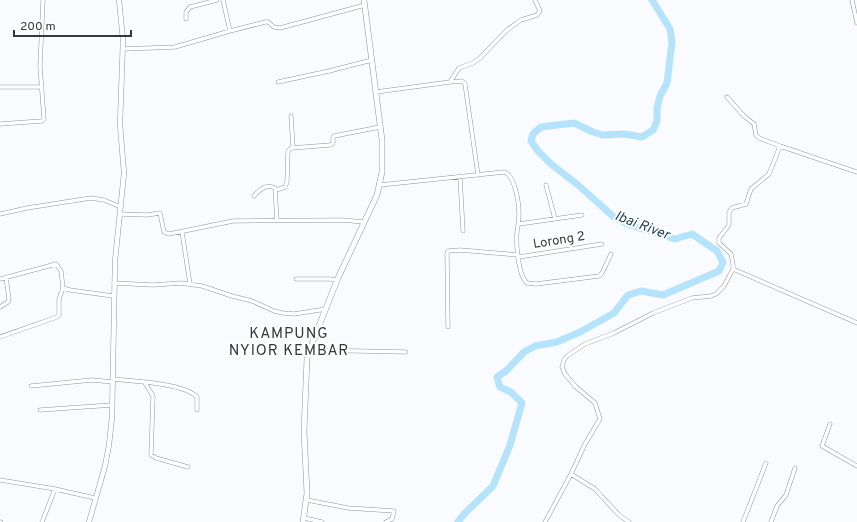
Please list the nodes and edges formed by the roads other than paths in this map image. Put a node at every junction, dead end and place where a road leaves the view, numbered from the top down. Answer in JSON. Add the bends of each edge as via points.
{"nodes":[{"id":1,"x":43,"y":0,"type":"edge"},
{"id":2,"x":119,"y":0,"type":"edge"},
{"id":3,"x":217,"y":0,"type":"edge"},
{"id":4,"x":223,"y":0,"type":"edge"},
{"id":5,"x":535,"y":0,"type":"edge"},
{"id":6,"x":852,"y":0,"type":"edge"},
{"id":7,"x":365,"y":3,"type":"edge"},
{"id":8,"x":186,"y":19,"type":"dead end"},
{"id":9,"x":857,"y":23,"type":"edge"},
{"id":10,"x":230,"y":30,"type":"junction"},
{"id":11,"x":123,"y":49,"type":"junction"},
{"id":12,"x":372,"y":60,"type":"junction"},
{"id":13,"x":278,"y":82,"type":"dead end"},
{"id":14,"x":450,"y":82,"type":"junction"},
{"id":15,"x":0,"y":87,"type":"edge"},
{"id":16,"x":42,"y":87,"type":"junction"},
{"id":17,"x":376,"y":92,"type":"junction"},
{"id":18,"x":727,"y":97,"type":"dead end"},
{"id":19,"x":290,"y":116,"type":"dead end"},
{"id":20,"x":0,"y":124,"type":"edge"},
{"id":21,"x":380,"y":128,"type":"junction"},
{"id":22,"x":780,"y":146,"type":"junction"},
{"id":23,"x":292,"y":148,"type":"junction"},
{"id":24,"x":857,"y":172,"type":"edge"},
{"id":25,"x":478,"y":175,"type":"junction"},
{"id":26,"x":460,"y":177,"type":"junction"},
{"id":27,"x":380,"y":185,"type":"junction"},
{"id":28,"x":546,"y":185,"type":"dead end"},
{"id":29,"x":276,"y":190,"type":"junction"},
{"id":30,"x":254,"y":196,"type":"dead end"},
{"id":31,"x":121,"y":207,"type":"junction"},
{"id":32,"x":0,"y":214,"type":"edge"},
{"id":33,"x":120,"y":214,"type":"junction"},
{"id":34,"x":582,"y":215,"type":"dead end"},
{"id":35,"x":555,"y":219,"type":"junction"},
{"id":36,"x":277,"y":221,"type":"junction"},
{"id":37,"x":364,"y":222,"type":"junction"},
{"id":38,"x":519,"y":224,"type":"junction"},
{"id":39,"x":463,"y":231,"type":"dead end"},
{"id":40,"x":182,"y":232,"type":"junction"},
{"id":41,"x":602,"y":244,"type":"dead end"},
{"id":42,"x":611,"y":254,"type":"dead end"},
{"id":43,"x":518,"y":256,"type":"junction"},
{"id":44,"x":733,"y":269,"type":"junction"},
{"id":45,"x":6,"y":277,"type":"junction"},
{"id":46,"x":0,"y":279,"type":"edge"},
{"id":47,"x":296,"y":279,"type":"dead end"},
{"id":48,"x":337,"y":280,"type":"junction"},
{"id":49,"x":114,"y":283,"type":"junction"},
{"id":50,"x":190,"y":284,"type":"junction"},
{"id":51,"x":63,"y":288,"type":"junction"},
{"id":52,"x":114,"y":296,"type":"junction"},
{"id":53,"x":0,"y":307,"type":"edge"},
{"id":54,"x":326,"y":309,"type":"junction"},
{"id":55,"x":857,"y":322,"type":"edge"},
{"id":56,"x":448,"y":327,"type":"dead end"},
{"id":57,"x":0,"y":337,"type":"edge"},
{"id":58,"x":310,"y":350,"type":"junction"},
{"id":59,"x":406,"y":352,"type":"dead end"},
{"id":60,"x":113,"y":381,"type":"junction"},
{"id":61,"x":145,"y":383,"type":"junction"},
{"id":62,"x":31,"y":386,"type":"dead end"},
{"id":63,"x":112,"y":405,"type":"junction"},
{"id":64,"x":40,"y":410,"type":"dead end"},
{"id":65,"x":197,"y":410,"type":"dead end"},
{"id":66,"x":830,"y":424,"type":"dead end"},
{"id":67,"x":766,"y":463,"type":"dead end"},
{"id":68,"x":857,"y":466,"type":"edge"},
{"id":69,"x":188,"y":467,"type":"dead end"},
{"id":70,"x":795,"y":468,"type":"dead end"},
{"id":71,"x":571,"y":474,"type":"junction"},
{"id":72,"x":0,"y":480,"type":"edge"},
{"id":73,"x":55,"y":489,"type":"junction"},
{"id":74,"x":96,"y":498,"type":"junction"},
{"id":75,"x":307,"y":500,"type":"junction"},
{"id":76,"x":304,"y":520,"type":"edge"},
{"id":77,"x":42,"y":522,"type":"edge"},
{"id":78,"x":89,"y":522,"type":"edge"},
{"id":79,"x":322,"y":522,"type":"edge"},
{"id":80,"x":386,"y":522,"type":"edge"},
{"id":81,"x":545,"y":522,"type":"edge"},
{"id":82,"x":629,"y":522,"type":"edge"},
{"id":83,"x":743,"y":522,"type":"edge"},
{"id":84,"x":772,"y":522,"type":"edge"}],
"edges":[{"from":1,"to":16,"type":"street"},
{"from":2,"to":11,"type":"street"},
{"from":3,"to":8,"type":"street","via":[[190,7],[186,12]]},
{"from":4,"to":10,"type":"street"},
{"from":5,"to":14,"type":"street","via":[[540,11],[537,15],[521,20],[508,30],[480,58],[459,68]]},
{"from":6,"to":9,"type":"street"},
{"from":7,"to":10,"type":"street","via":[[280,28],[268,22]]},
{"from":7,"to":12,"type":"main road"},
{"from":10,"to":11,"type":"street","via":[[171,48]]},
{"from":11,"to":31,"type":"street","via":[[120,124],[124,173]]},
{"from":12,"to":13,"type":"street"},
{"from":12,"to":17,"type":"main road"},
{"from":14,"to":17,"type":"street"},
{"from":14,"to":25,"type":"street","via":[[462,81],[465,84]]},
{"from":15,"to":16,"type":"street"},
{"from":16,"to":20,"type":"street","via":[[44,119]]},
{"from":17,"to":21,"type":"main road"},
{"from":18,"to":22,"type":"street","via":[[754,124],[757,137]]},
{"from":19,"to":23,"type":"street"},
{"from":21,"to":23,"type":"street","via":[[334,136],[330,145]]},
{"from":21,"to":27,"type":"main road","via":[[383,160]]},
{"from":22,"to":24,"type":"street"},
{"from":22,"to":44,"type":"street","via":[[768,174],[751,189],[746,204],[732,208],[729,212],[729,225],[719,238],[718,243],[731,254]]},
{"from":23,"to":29,"type":"street","via":[[288,151],[287,185]]},
{"from":25,"to":26,"type":"street"},
{"from":25,"to":38,"type":"street","via":[[504,172],[511,176],[518,203]]},
{"from":26,"to":27,"type":"street"},
{"from":26,"to":39,"type":"street"},
{"from":27,"to":37,"type":"main road"},
{"from":28,"to":35,"type":"street"},
{"from":29,"to":30,"type":"street","via":[[273,186],[266,186]]},
{"from":29,"to":36,"type":"street"},
{"from":31,"to":32,"type":"street","via":[[91,198]]},
{"from":31,"to":33,"type":"street"},
{"from":33,"to":40,"type":"street","via":[[160,213],[165,233]]},
{"from":33,"to":49,"type":"street"},
{"from":34,"to":35,"type":"street"},
{"from":35,"to":38,"type":"street"},
{"from":36,"to":37,"type":"street"},
{"from":36,"to":40,"type":"street","via":[[233,221]]},
{"from":37,"to":48,"type":"main road"},
{"from":38,"to":43,"type":"street","via":[[516,244]]},
{"from":40,"to":50,"type":"street"},
{"from":41,"to":43,"type":"street","name":"Lorong 2"},
{"from":42,"to":43,"type":"street","via":[[602,274],[598,276],[531,284],[523,278]]},
{"from":43,"to":56,"type":"street","name":"Lorong 2","via":[[448,251]]},
{"from":44,"to":55,"type":"street"},
{"from":44,"to":71,"type":"street","via":[[720,290],[711,296],[692,298],[653,313],[614,333],[585,344],[563,361],[565,374],[596,405],[600,418]]},
{"from":45,"to":46,"type":"street"},
{"from":45,"to":51,"type":"street","via":[[56,264],[61,272]]},
{"from":45,"to":53,"type":"street","via":[[9,299]]},
{"from":47,"to":48,"type":"street"},
{"from":48,"to":54,"type":"main road"},
{"from":49,"to":50,"type":"street"},
{"from":49,"to":52,"type":"street"},
{"from":50,"to":54,"type":"street","via":[[213,288],[280,313],[294,314]]},
{"from":51,"to":52,"type":"street"},
{"from":51,"to":57,"type":"street","via":[[57,317]]},
{"from":52,"to":60,"type":"street"},
{"from":54,"to":58,"type":"main road"},
{"from":58,"to":59,"type":"street"},
{"from":58,"to":75,"type":"main road","via":[[304,420]]},
{"from":60,"to":61,"type":"street"},
{"from":60,"to":62,"type":"street","via":[[92,380]]},
{"from":60,"to":63,"type":"street"},
{"from":61,"to":65,"type":"street","via":[[166,385],[195,394],[198,400]]},
{"from":61,"to":69,"type":"street","via":[[152,392],[151,455]]},
{"from":63,"to":64,"type":"street"},
{"from":63,"to":74,"type":"street","via":[[108,452]]},
{"from":66,"to":68,"type":"street","via":[[822,446]]},
{"from":67,"to":83,"type":"street"},
{"from":70,"to":84,"type":"street","via":[[786,495],[778,506]]},
{"from":71,"to":81,"type":"street"},
{"from":71,"to":82,"type":"street","via":[[595,489],[618,515]]},
{"from":72,"to":73,"type":"street"},
{"from":73,"to":74,"type":"street"},
{"from":73,"to":77,"type":"street"},
{"from":74,"to":78,"type":"street"},
{"from":75,"to":76,"type":"main road"},
{"from":75,"to":80,"type":"street","via":[[365,510],[393,510],[394,517]]},
{"from":76,"to":79,"type":"street"}]}
